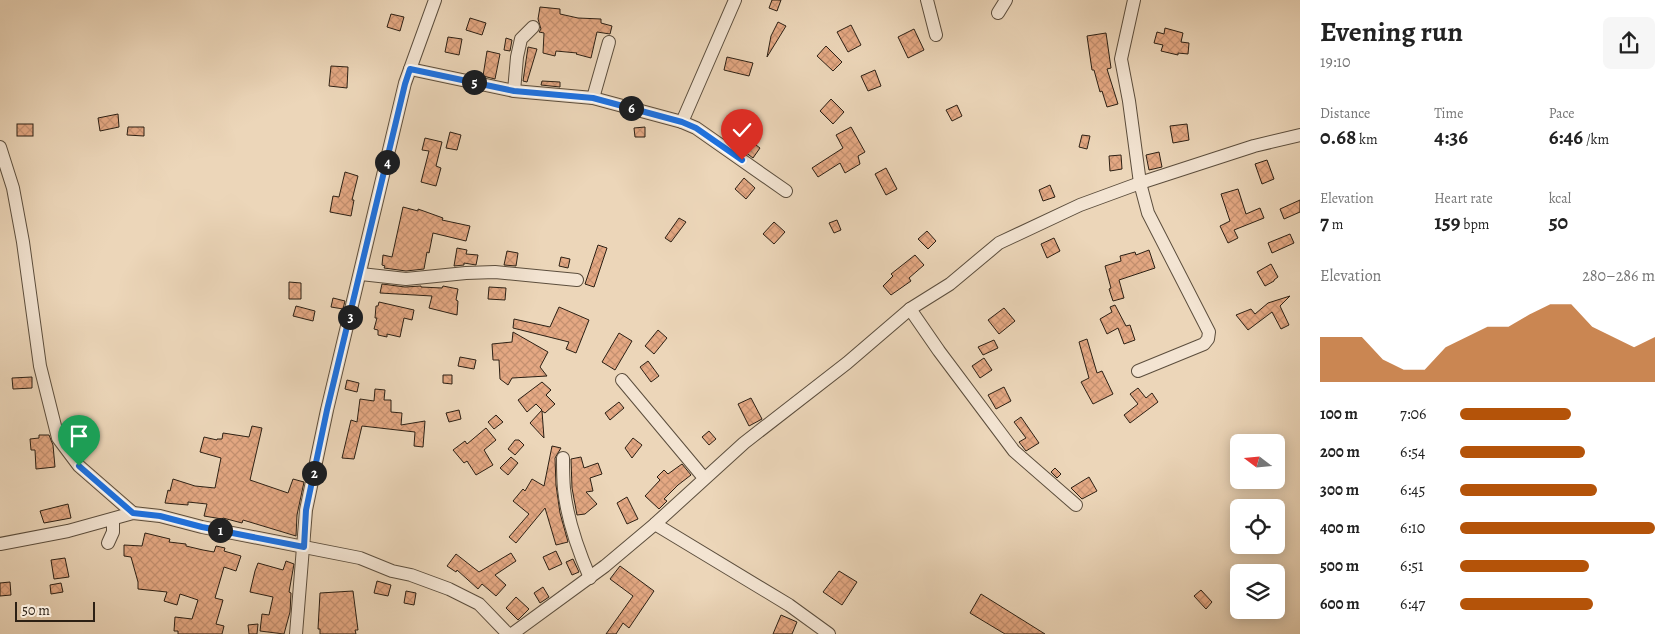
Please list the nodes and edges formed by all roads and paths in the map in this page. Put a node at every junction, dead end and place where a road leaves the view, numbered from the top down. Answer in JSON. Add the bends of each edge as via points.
{"nodes":[{"id":1,"x":435,"y":0,"type":"edge"},
{"id":2,"x":735,"y":0,"type":"edge"},
{"id":3,"x":927,"y":0,"type":"edge"},
{"id":4,"x":1006,"y":0,"type":"edge"},
{"id":5,"x":1134,"y":0,"type":"edge"},
{"id":6,"x":998,"y":13,"type":"dead end"},
{"id":7,"x":533,"y":27,"type":"dead end"},
{"id":8,"x":936,"y":35,"type":"dead end"},
{"id":9,"x":609,"y":42,"type":"dead end"},
{"id":10,"x":410,"y":69,"type":"junction"},
{"id":11,"x":514,"y":91,"type":"junction"},
{"id":12,"x":593,"y":98,"type":"junction"},
{"id":13,"x":682,"y":122,"type":"junction"},
{"id":14,"x":1300,"y":135,"type":"edge"},
{"id":15,"x":0,"y":147,"type":"edge"},
{"id":16,"x":1140,"y":183,"type":"junction"},
{"id":17,"x":786,"y":191,"type":"dead end"},
{"id":18,"x":361,"y":274,"type":"junction"},
{"id":19,"x":577,"y":280,"type":"dead end"},
{"id":20,"x":910,"y":309,"type":"junction"},
{"id":21,"x":1138,"y":371,"type":"dead end"},
{"id":22,"x":622,"y":380,"type":"dead end"},
{"id":23,"x":563,"y":458,"type":"dead end"},
{"id":24,"x":704,"y":478,"type":"junction"},
{"id":25,"x":1076,"y":505,"type":"dead end"},
{"id":26,"x":133,"y":513,"type":"junction"},
{"id":27,"x":113,"y":519,"type":"junction"},
{"id":28,"x":655,"y":524,"type":"junction"},
{"id":29,"x":108,"y":543,"type":"dead end"},
{"id":30,"x":0,"y":544,"type":"edge"},
{"id":31,"x":304,"y":547,"type":"junction"},
{"id":32,"x":590,"y":578,"type":"junction"},
{"id":33,"x":296,"y":634,"type":"edge"},
{"id":34,"x":508,"y":634,"type":"edge"},
{"id":35,"x":512,"y":634,"type":"edge"},
{"id":36,"x":829,"y":634,"type":"edge"}],
"edges":[{"from":1,"to":10,"type":"street"},
{"from":2,"to":13,"type":"street"},
{"from":3,"to":8,"type":"street"},
{"from":4,"to":6,"type":"street"},
{"from":5,"to":16,"type":"street","via":[[1121,59]]},
{"from":7,"to":11,"type":"street","via":[[522,39]]},
{"from":9,"to":12,"type":"street"},
{"from":10,"to":11,"type":"street"},
{"from":10,"to":18,"type":"street"},
{"from":11,"to":12,"type":"street"},
{"from":12,"to":13,"type":"street"},
{"from":13,"to":17,"type":"street","via":[[696,128]]},
{"from":14,"to":16,"type":"street","via":[[1254,146]]},
{"from":15,"to":26,"type":"street","via":[[13,188],[40,366],[58,438],[79,466]]},
{"from":16,"to":20,"type":"street","via":[[1080,205],[999,243],[950,284]]},
{"from":16,"to":21,"type":"street","via":[[1148,213],[1208,332],[1208,339],[1204,344]]},
{"from":18,"to":19,"type":"street","via":[[406,278],[495,272]]},
{"from":18,"to":31,"type":"street","via":[[306,510]]},
{"from":20,"to":24,"type":"street"},
{"from":20,"to":25,"type":"street","via":[[1014,451]]},
{"from":22,"to":24,"type":"street"},
{"from":23,"to":32,"type":"street","via":[[564,489],[572,526]]},
{"from":24,"to":28,"type":"street"},
{"from":26,"to":27,"type":"street"},
{"from":26,"to":31,"type":"street"},
{"from":27,"to":29,"type":"street","via":[[113,532]]},
{"from":27,"to":30,"type":"street"},
{"from":28,"to":32,"type":"street"},
{"from":28,"to":36,"type":"street","via":[[789,605]]},
{"from":31,"to":33,"type":"street"},
{"from":31,"to":34,"type":"street","via":[[360,558],[449,589],[479,604]]},
{"from":32,"to":35,"type":"street"}]}
